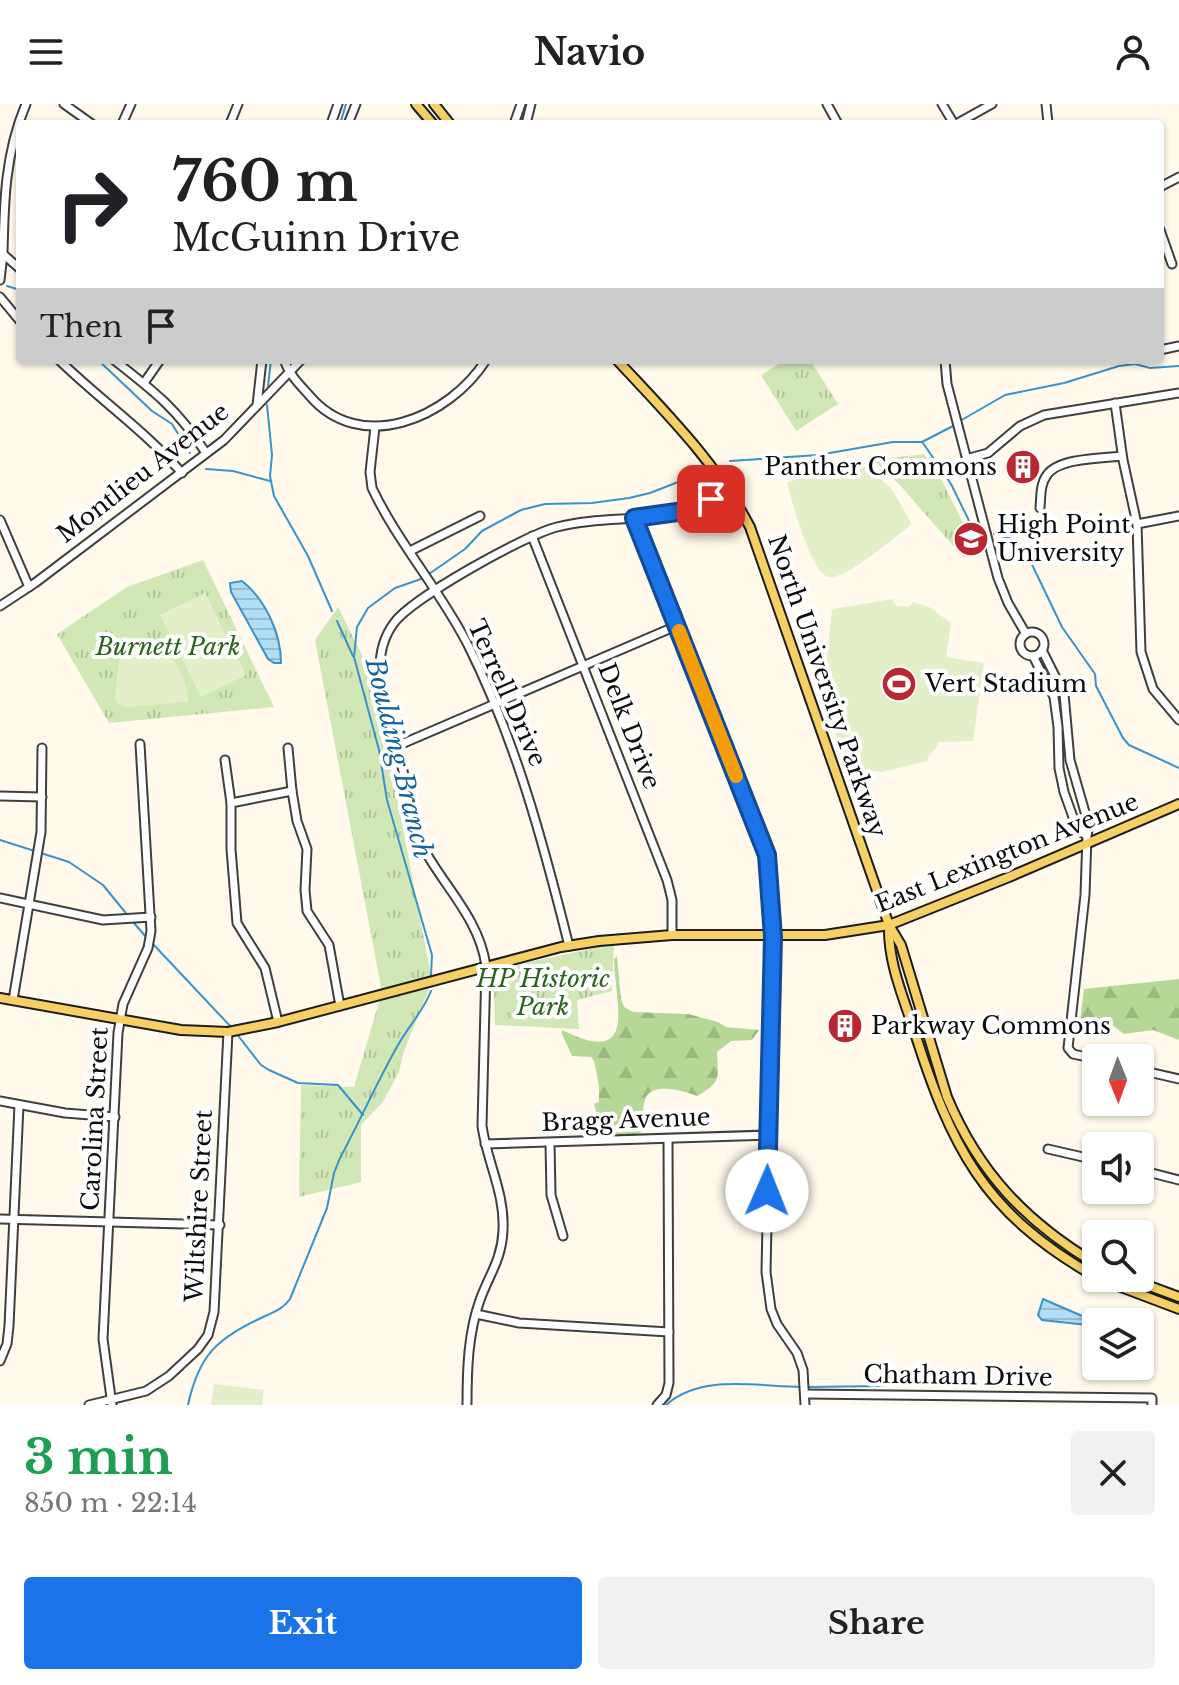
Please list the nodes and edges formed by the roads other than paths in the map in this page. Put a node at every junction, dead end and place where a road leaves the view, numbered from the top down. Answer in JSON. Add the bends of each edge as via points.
{"nodes":[{"id":1,"x":64,"y":104,"type":"edge"},
{"id":2,"x":416,"y":104,"type":"edge"},
{"id":3,"x":434,"y":104,"type":"edge"},
{"id":4,"x":992,"y":104,"type":"edge"},
{"id":5,"x":86,"y":120,"type":"edge"},
{"id":6,"x":430,"y":120,"type":"edge"},
{"id":7,"x":447,"y":120,"type":"edge"},
{"id":8,"x":962,"y":120,"type":"edge"},
{"id":9,"x":16,"y":129,"type":"edge"},
{"id":10,"x":1176,"y":179,"type":"edge"},
{"id":11,"x":1179,"y":189,"type":"edge"},
{"id":12,"x":1164,"y":241,"type":"edge"},
{"id":13,"x":3,"y":254,"type":"junction"},
{"id":14,"x":1172,"y":264,"type":"dead end"},
{"id":15,"x":16,"y":265,"type":"edge"},
{"id":16,"x":0,"y":280,"type":"edge"},
{"id":17,"x":0,"y":297,"type":"edge"},
{"id":18,"x":16,"y":316,"type":"edge"},
{"id":19,"x":63,"y":364,"type":"edge"},
{"id":20,"x":119,"y":364,"type":"edge"},
{"id":21,"x":157,"y":364,"type":"edge"},
{"id":22,"x":262,"y":364,"type":"edge"},
{"id":23,"x":286,"y":364,"type":"edge"},
{"id":24,"x":297,"y":364,"type":"edge"},
{"id":25,"x":483,"y":364,"type":"edge"},
{"id":26,"x":621,"y":364,"type":"edge"},
{"id":27,"x":946,"y":364,"type":"edge"},
{"id":28,"x":289,"y":372,"type":"junction"},
{"id":29,"x":144,"y":383,"type":"junction"},
{"id":30,"x":1179,"y":393,"type":"edge"},
{"id":31,"x":1115,"y":403,"type":"junction"},
{"id":32,"x":257,"y":407,"type":"junction"},
{"id":33,"x":375,"y":427,"type":"junction"},
{"id":34,"x":206,"y":453,"type":"junction"},
{"id":35,"x":1122,"y":456,"type":"junction"},
{"id":36,"x":966,"y":459,"type":"junction"},
{"id":37,"x":182,"y":473,"type":"junction"},
{"id":38,"x":728,"y":487,"type":"junction"},
{"id":39,"x":1040,"y":508,"type":"dead end"},
{"id":40,"x":480,"y":516,"type":"dead end"},
{"id":41,"x":1179,"y":516,"type":"edge"},
{"id":42,"x":634,"y":518,"type":"junction"},
{"id":43,"x":0,"y":520,"type":"edge"},
{"id":44,"x":1137,"y":524,"type":"junction"},
{"id":45,"x":532,"y":536,"type":"junction"},
{"id":46,"x":410,"y":551,"type":"junction"},
{"id":47,"x":29,"y":587,"type":"junction"},
{"id":48,"x":435,"y":591,"type":"junction"},
{"id":49,"x":0,"y":606,"type":"edge"},
{"id":50,"x":676,"y":626,"type":"junction"},
{"id":51,"x":1026,"y":634,"type":"junction"},
{"id":52,"x":1042,"y":650,"type":"junction"},
{"id":53,"x":1033,"y":656,"type":"junction"},
{"id":54,"x":583,"y":665,"type":"junction"},
{"id":55,"x":494,"y":705,"type":"junction"},
{"id":56,"x":1179,"y":720,"type":"edge"},
{"id":57,"x":140,"y":744,"type":"dead end"},
{"id":58,"x":397,"y":746,"type":"junction"},
{"id":59,"x":42,"y":748,"type":"dead end"},
{"id":60,"x":288,"y":748,"type":"dead end"},
{"id":61,"x":225,"y":760,"type":"dead end"},
{"id":62,"x":292,"y":791,"type":"junction"},
{"id":63,"x":0,"y":796,"type":"edge"},
{"id":64,"x":42,"y":797,"type":"junction"},
{"id":65,"x":231,"y":803,"type":"junction"},
{"id":66,"x":1179,"y":804,"type":"edge"},
{"id":67,"x":1087,"y":839,"type":"junction"},
{"id":68,"x":0,"y":898,"type":"edge"},
{"id":69,"x":29,"y":905,"type":"junction"},
{"id":70,"x":151,"y":917,"type":"junction"},
{"id":71,"x":889,"y":925,"type":"junction"},
{"id":72,"x":672,"y":935,"type":"junction"},
{"id":73,"x":773,"y":937,"type":"junction"},
{"id":74,"x":569,"y":946,"type":"junction"},
{"id":75,"x":486,"y":966,"type":"junction"},
{"id":76,"x":0,"y":998,"type":"edge"},
{"id":77,"x":13,"y":1000,"type":"junction"},
{"id":78,"x":340,"y":1006,"type":"junction"},
{"id":79,"x":120,"y":1021,"type":"junction"},
{"id":80,"x":278,"y":1022,"type":"junction"},
{"id":81,"x":228,"y":1032,"type":"junction"},
{"id":82,"x":1082,"y":1056,"type":"edge"},
{"id":83,"x":1154,"y":1073,"type":"edge"},
{"id":84,"x":1179,"y":1079,"type":"edge"},
{"id":85,"x":0,"y":1101,"type":"edge"},
{"id":86,"x":19,"y":1105,"type":"junction"},
{"id":87,"x":115,"y":1117,"type":"junction"},
{"id":88,"x":768,"y":1135,"type":"junction"},
{"id":89,"x":668,"y":1139,"type":"junction"},
{"id":90,"x":550,"y":1143,"type":"junction"},
{"id":91,"x":485,"y":1144,"type":"junction"},
{"id":92,"x":1048,"y":1149,"type":"dead end"},
{"id":93,"x":1082,"y":1157,"type":"edge"},
{"id":94,"x":1154,"y":1174,"type":"edge"},
{"id":95,"x":1179,"y":1180,"type":"edge"},
{"id":96,"x":990,"y":1191,"type":"junction"},
{"id":97,"x":1025,"y":1214,"type":"junction"},
{"id":98,"x":0,"y":1219,"type":"edge"},
{"id":99,"x":12,"y":1219,"type":"junction"},
{"id":100,"x":110,"y":1223,"type":"junction"},
{"id":101,"x":220,"y":1225,"type":"junction"},
{"id":102,"x":1024,"y":1228,"type":"junction"},
{"id":103,"x":563,"y":1236,"type":"dead end"},
{"id":104,"x":1082,"y":1256,"type":"edge"},
{"id":105,"x":1082,"y":1261,"type":"edge"},
{"id":106,"x":1082,"y":1268,"type":"edge"},
{"id":107,"x":1154,"y":1288,"type":"edge"},
{"id":108,"x":1134,"y":1292,"type":"edge"},
{"id":109,"x":1179,"y":1297,"type":"edge"},
{"id":110,"x":1179,"y":1309,"type":"edge"},
{"id":111,"x":476,"y":1314,"type":"junction"},
{"id":112,"x":669,"y":1332,"type":"junction"},
{"id":113,"x":0,"y":1361,"type":"edge"},
{"id":114,"x":806,"y":1394,"type":"junction"},
{"id":115,"x":903,"y":1396,"type":"junction"},
{"id":116,"x":112,"y":1402,"type":"edge"},
{"id":117,"x":89,"y":1405,"type":"edge"},
{"id":118,"x":467,"y":1405,"type":"edge"},
{"id":119,"x":657,"y":1405,"type":"edge"},
{"id":120,"x":805,"y":1405,"type":"edge"},
{"id":121,"x":903,"y":1405,"type":"edge"},
{"id":122,"x":1152,"y":1405,"type":"edge"}],
"edges":[{"from":1,"to":5,"type":"street"},
{"from":2,"to":6,"type":"main road"},
{"from":3,"to":7,"type":"main road"},
{"from":4,"to":8,"type":"street"},
{"from":9,"to":13,"type":"street","via":[[8,162]]},
{"from":10,"to":11,"type":"street"},
{"from":12,"to":14,"type":"street"},
{"from":13,"to":15,"type":"street"},
{"from":13,"to":16,"type":"street"},
{"from":17,"to":18,"type":"street"},
{"from":19,"to":37,"type":"street","via":[[151,439]]},
{"from":20,"to":29,"type":"street"},
{"from":21,"to":29,"type":"street"},
{"from":22,"to":32,"type":"street"},
{"from":23,"to":28,"type":"street"},
{"from":24,"to":28,"type":"street","name":"Montlieu Avenue"},
{"from":25,"to":33,"type":"street","via":[[439,406],[408,421]]},
{"from":26,"to":38,"type":"main road","name":"North University Parkway","via":[[690,437]]},
{"from":27,"to":36,"type":"street"},
{"from":28,"to":32,"type":"street","name":"Montlieu Avenue"},
{"from":28,"to":33,"type":"street","via":[[326,413]]},
{"from":29,"to":34,"type":"street","via":[[186,423]]},
{"from":30,"to":31,"type":"street"},
{"from":31,"to":35,"type":"street"},
{"from":31,"to":36,"type":"street","via":[[1029,420],[997,448]]},
{"from":32,"to":34,"type":"street","name":"Montlieu Avenue"},
{"from":33,"to":46,"type":"street","name":"Terrell Drive","via":[[372,488]]},
{"from":34,"to":37,"type":"street","name":"Montlieu Avenue"},
{"from":35,"to":39,"type":"street","via":[[1055,467],[1042,484]]},
{"from":35,"to":44,"type":"street"},
{"from":36,"to":51,"type":"street","via":[[998,578]]},
{"from":37,"to":47,"type":"street","name":"Montlieu Avenue"},
{"from":38,"to":42,"type":"street","via":[[684,511]]},
{"from":38,"to":71,"type":"main road","name":"North University Parkway","via":[[769,575]]},
{"from":40,"to":46,"type":"street"},
{"from":41,"to":44,"type":"street"},
{"from":42,"to":45,"type":"street","via":[[574,523]]},
{"from":42,"to":50,"type":"street"},
{"from":43,"to":47,"type":"street"},
{"from":44,"to":56,"type":"street","via":[[1141,652],[1153,689]]},
{"from":45,"to":48,"type":"street"},
{"from":45,"to":54,"type":"street","name":"Delk Drive"},
{"from":46,"to":48,"type":"street","name":"Terrell Drive"},
{"from":47,"to":49,"type":"street","name":"Montlieu Avenue"},
{"from":48,"to":55,"type":"street","name":"Terrell Drive","via":[[467,643]]},
{"from":48,"to":58,"type":"street","via":[[399,616],[382,648],[380,675]]},
{"from":50,"to":54,"type":"street"},
{"from":50,"to":73,"type":"street","via":[[767,855]]},
{"from":51,"to":52,"type":"street","via":[[1040,635]]},
{"from":51,"to":53,"type":"street","via":[[1020,648]]},
{"from":52,"to":53,"type":"street"},
{"from":52,"to":67,"type":"street","via":[[1067,707],[1070,760],[1089,826]]},
{"from":53,"to":67,"type":"street","via":[[1057,711],[1064,792],[1078,831]]},
{"from":54,"to":55,"type":"street"},
{"from":54,"to":72,"type":"street","name":"Delk Drive","via":[[667,880]]},
{"from":55,"to":58,"type":"street"},
{"from":55,"to":74,"type":"street","name":"Terrell Drive","via":[[529,792]]},
{"from":57,"to":70,"type":"street","name":"Carolina Street"},
{"from":58,"to":75,"type":"street","via":[[420,842],[472,922]]},
{"from":59,"to":64,"type":"street"},
{"from":60,"to":62,"type":"street"},
{"from":61,"to":65,"type":"street"},
{"from":62,"to":65,"type":"street"},
{"from":62,"to":78,"type":"street","via":[[307,849],[307,911],[329,945]]},
{"from":63,"to":64,"type":"street"},
{"from":64,"to":69,"type":"street"},
{"from":65,"to":80,"type":"street","via":[[237,923],[265,968]]},
{"from":66,"to":67,"type":"main road","name":"East Lexington Avenue"},
{"from":67,"to":71,"type":"main road","name":"East Lexington Avenue"},
{"from":67,"to":82,"type":"street","via":[[1068,1048]]},
{"from":68,"to":69,"type":"street"},
{"from":69,"to":70,"type":"street","via":[[103,920]]},
{"from":69,"to":77,"type":"street"},
{"from":70,"to":79,"type":"street","name":"Carolina Street","via":[[148,948]]},
{"from":71,"to":73,"type":"main road","name":"East Lexington Avenue","via":[[844,934]]},
{"from":71,"to":96,"type":"main road","name":"North University Parkway","via":[[888,949],[933,1090],[959,1147]]},
{"from":71,"to":97,"type":"main road","name":"North University Parkway","via":[[901,945],[947,1097],[969,1143]]},
{"from":72,"to":73,"type":"main road","name":"East Lexington Avenue"},
{"from":72,"to":74,"type":"main road","name":"East Lexington Avenue"},
{"from":73,"to":88,"type":"street"},
{"from":74,"to":75,"type":"main road","name":"East Lexington Avenue"},
{"from":75,"to":78,"type":"main road","name":"East Lexington Avenue"},
{"from":75,"to":91,"type":"street"},
{"from":76,"to":77,"type":"main road","name":"East Lexington Avenue"},
{"from":77,"to":79,"type":"main road","name":"East Lexington Avenue"},
{"from":78,"to":80,"type":"main road","name":"East Lexington Avenue"},
{"from":79,"to":81,"type":"main road","name":"East Lexington Avenue"},
{"from":79,"to":87,"type":"street","name":"Carolina Street"},
{"from":80,"to":81,"type":"main road","name":"East Lexington Avenue"},
{"from":81,"to":101,"type":"street","name":"Wiltshire Street"},
{"from":83,"to":84,"type":"street"},
{"from":85,"to":86,"type":"street"},
{"from":86,"to":87,"type":"street"},
{"from":86,"to":99,"type":"street"},
{"from":87,"to":100,"type":"street","name":"Carolina Street"},
{"from":88,"to":89,"type":"street","name":"Bragg Avenue"},
{"from":88,"to":114,"type":"street","via":[[767,1291],[777,1324],[797,1353]]},
{"from":89,"to":90,"type":"street","name":"Bragg Avenue"},
{"from":89,"to":112,"type":"street"},
{"from":90,"to":91,"type":"street","name":"Bragg Avenue"},
{"from":90,"to":103,"type":"street","via":[[551,1195]]},
{"from":91,"to":111,"type":"street","via":[[500,1191],[503,1230],[496,1267]]},
{"from":92,"to":93,"type":"street"},
{"from":94,"to":95,"type":"street"},
{"from":96,"to":97,"type":"main road","via":[[1018,1215]]},
{"from":96,"to":102,"type":"main road"},
{"from":97,"to":104,"type":"main road"},
{"from":98,"to":99,"type":"street"},
{"from":99,"to":100,"type":"street"},
{"from":99,"to":113,"type":"street","via":[[9,1326]]},
{"from":100,"to":101,"type":"street"},
{"from":100,"to":116,"type":"street","name":"Carolina Street","via":[[103,1339]]},
{"from":101,"to":116,"type":"street","name":"Wiltshire Street","via":[[208,1335],[185,1362],[146,1391]]},
{"from":102,"to":105,"type":"main road","via":[[1032,1227]]},
{"from":102,"to":106,"type":"main road"},
{"from":107,"to":109,"type":"main road"},
{"from":108,"to":110,"type":"main road"},
{"from":111,"to":112,"type":"street","via":[[519,1323]]},
{"from":111,"to":118,"type":"street"},
{"from":112,"to":119,"type":"street","via":[[669,1383]]},
{"from":114,"to":115,"type":"street","name":"Chatham Drive"},
{"from":114,"to":120,"type":"street"},
{"from":115,"to":121,"type":"street"},
{"from":115,"to":122,"type":"street","name":"Chatham Drive","via":[[1152,1398]]},
{"from":116,"to":117,"type":"street","name":"Wiltshire Street"}]}
